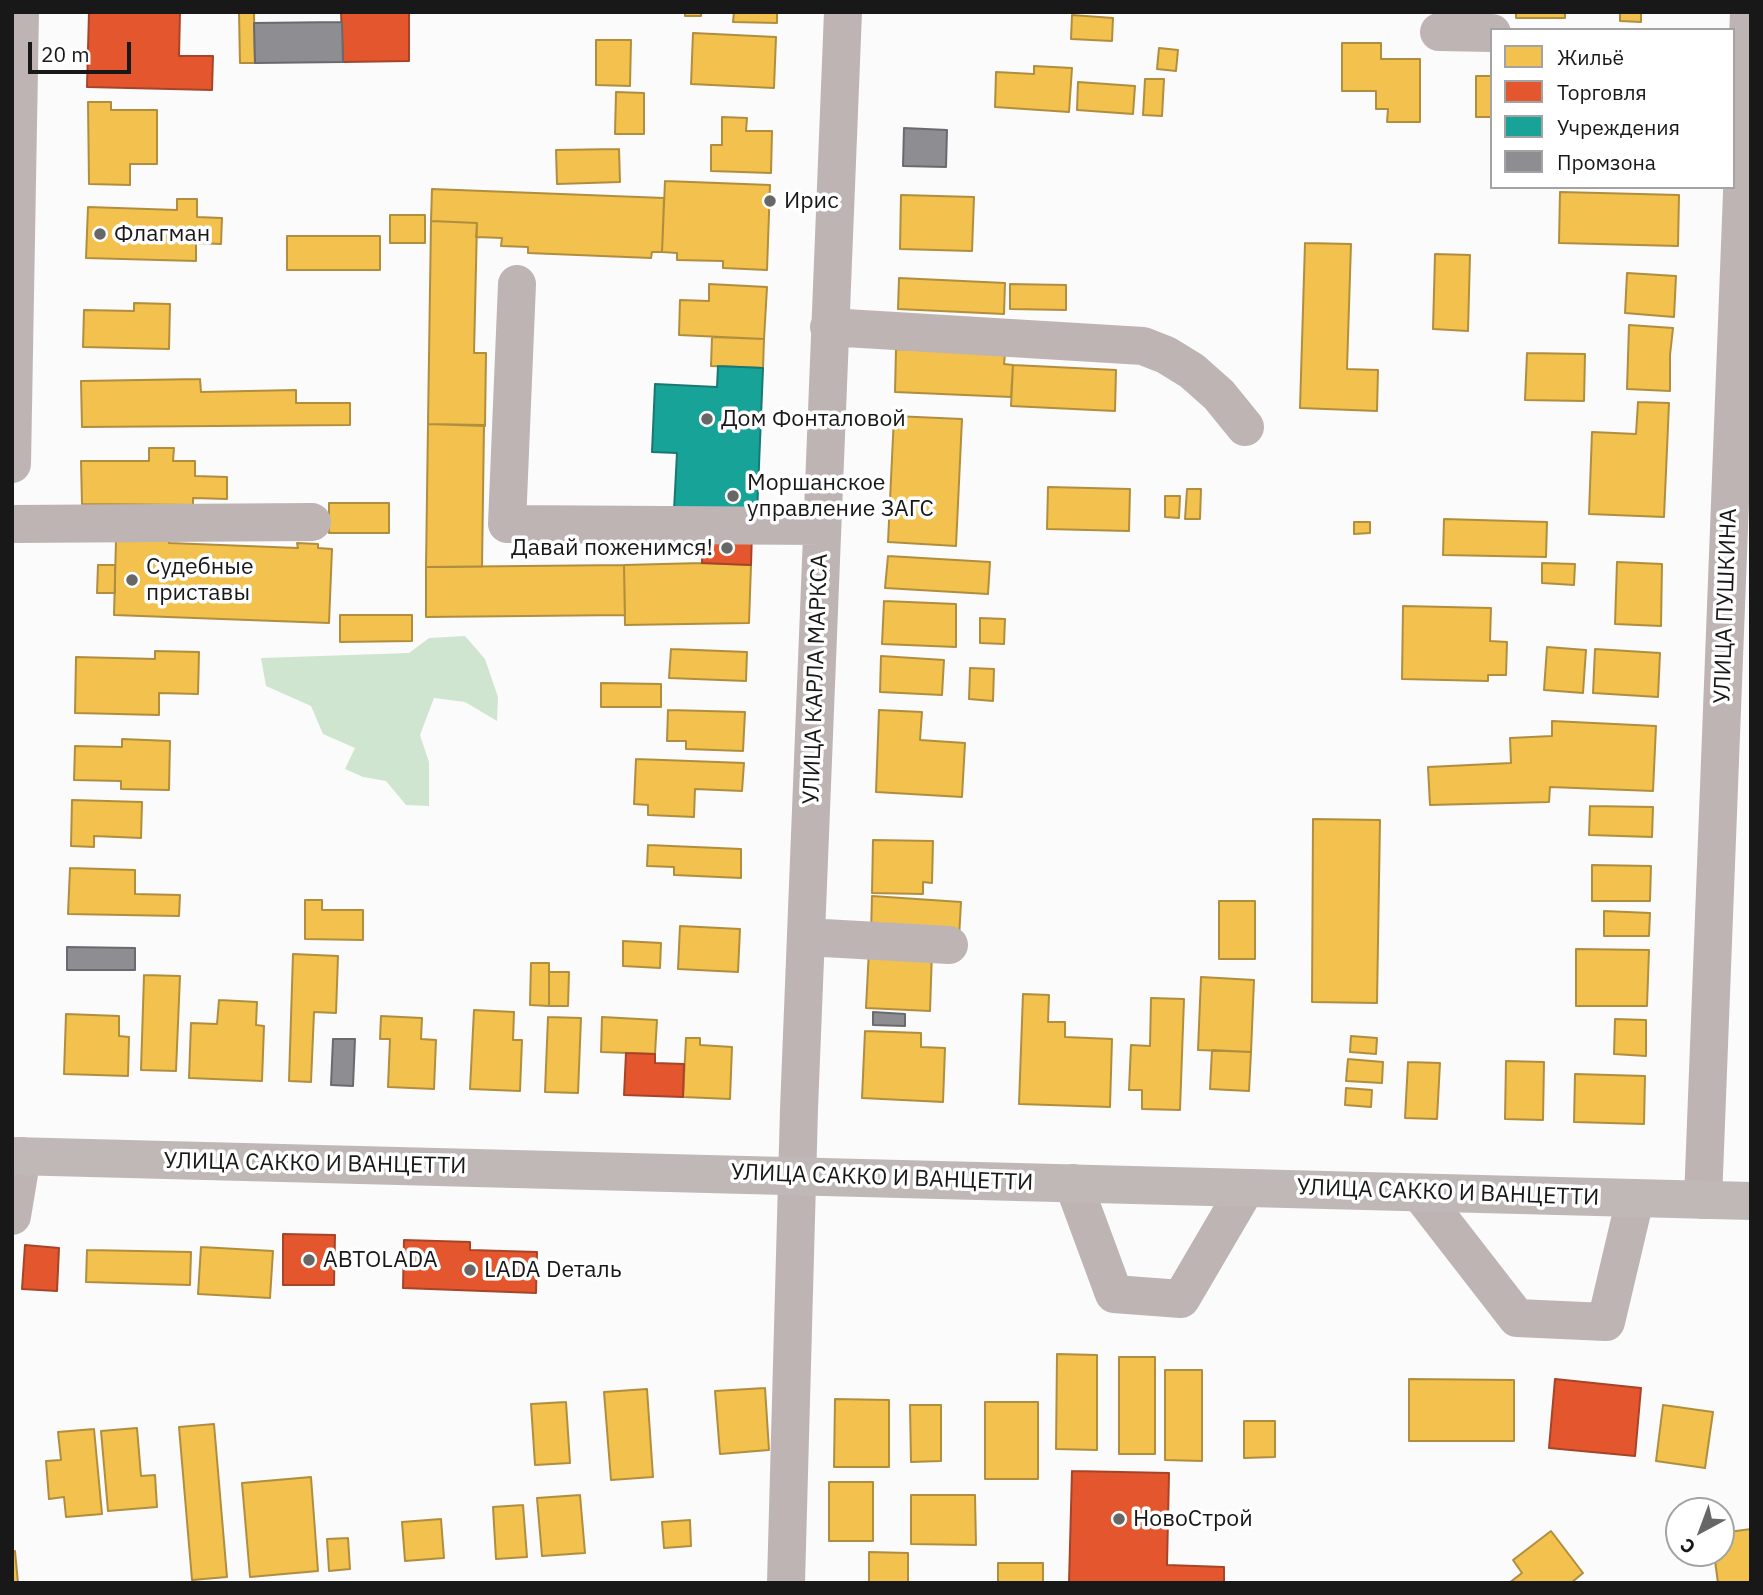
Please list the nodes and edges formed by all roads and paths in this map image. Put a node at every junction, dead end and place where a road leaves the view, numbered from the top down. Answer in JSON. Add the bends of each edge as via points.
{"nodes":[{"id":1,"x":19,"y":12,"type":"edge"},
{"id":2,"x":843,"y":12,"type":"edge"},
{"id":3,"x":1743,"y":28,"type":"edge"},
{"id":4,"x":1439,"y":32,"type":"dead end"},
{"id":5,"x":1490,"y":33,"type":"edge"},
{"id":6,"x":14,"y":282,"type":"edge"},
{"id":7,"x":517,"y":284,"type":"dead end"},
{"id":8,"x":829,"y":327,"type":"junction"},
{"id":9,"x":1245,"y":427,"type":"dead end"},
{"id":10,"x":12,"y":448,"type":"edge"},
{"id":11,"x":12,"y":464,"type":"edge"},
{"id":12,"x":312,"y":522,"type":"dead end"},
{"id":13,"x":12,"y":524,"type":"edge"},
{"id":14,"x":822,"y":526,"type":"junction"},
{"id":15,"x":806,"y":937,"type":"junction"},
{"id":16,"x":948,"y":945,"type":"dead end"},
{"id":17,"x":17,"y":1156,"type":"edge"},
{"id":18,"x":797,"y":1177,"type":"junction"},
{"id":19,"x":1073,"y":1183,"type":"junction"},
{"id":20,"x":1246,"y":1188,"type":"junction"},
{"id":21,"x":1420,"y":1193,"type":"junction"},
{"id":22,"x":1635,"y":1199,"type":"junction"},
{"id":23,"x":1703,"y":1200,"type":"junction"},
{"id":24,"x":1751,"y":1202,"type":"edge"},
{"id":25,"x":12,"y":1216,"type":"edge"},
{"id":26,"x":786,"y":1583,"type":"edge"}],
"edges":[{"from":1,"to":6,"type":"street"},
{"from":2,"to":8,"type":"street","name":"УЛИЦА КАРЛА МАРКСА"},
{"from":3,"to":23,"type":"street","name":"УЛИЦА ПУШКИНА"},
{"from":4,"to":5,"type":"street"},
{"from":6,"to":10,"type":"street"},
{"from":7,"to":14,"type":"street","via":[[507,524]]},
{"from":8,"to":9,"type":"street","via":[[1143,346],[1192,371]]},
{"from":8,"to":14,"type":"street","name":"УЛИЦА КАРЛА МАРКСА"},
{"from":10,"to":11,"type":"street"},
{"from":12,"to":13,"type":"street"},
{"from":14,"to":15,"type":"street","name":"УЛИЦА КАРЛА МАРКСА"},
{"from":15,"to":16,"type":"street"},
{"from":15,"to":18,"type":"street","name":"УЛИЦА КАРЛА МАРКСА"},
{"from":17,"to":18,"type":"main road","name":"УЛИЦА САККО И ВАНЦЕТТИ"},
{"from":17,"to":25,"type":"street"},
{"from":18,"to":19,"type":"main road","name":"УЛИЦА САККО И ВАНЦЕТТИ"},
{"from":18,"to":26,"type":"street","name":"УЛИЦА КАРЛА МАРКСА"},
{"from":19,"to":20,"type":"main road","name":"УЛИЦА САККО И ВАНЦЕТТИ"},
{"from":19,"to":20,"type":"street","via":[[1114,1294],[1181,1299]]},
{"from":20,"to":21,"type":"main road","name":"УЛИЦА САККО И ВАНЦЕТТИ"},
{"from":21,"to":22,"type":"main road","name":"УЛИЦА САККО И ВАНЦЕТТИ"},
{"from":21,"to":22,"type":"street","via":[[1517,1318],[1606,1322]]},
{"from":22,"to":23,"type":"main road","name":"УЛИЦА САККО И ВАНЦЕТТИ"},
{"from":23,"to":24,"type":"main road","name":"УЛИЦА САККО И ВАНЦЕТТИ"}]}
